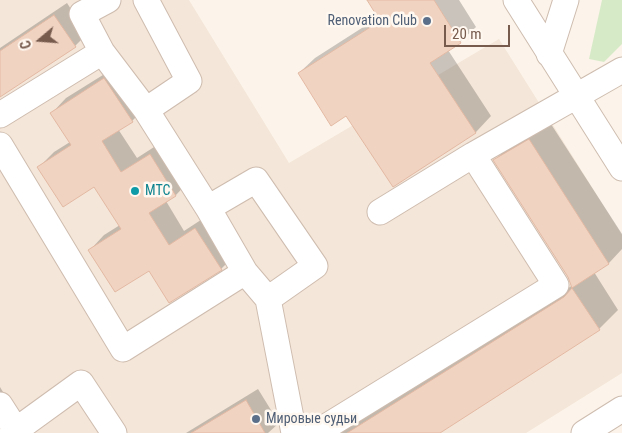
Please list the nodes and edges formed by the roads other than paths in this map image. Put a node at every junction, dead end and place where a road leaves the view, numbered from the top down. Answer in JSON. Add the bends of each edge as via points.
{"nodes":[{"id":1,"x":108,"y":0,"type":"edge"},
{"id":2,"x":146,"y":0,"type":"edge"},
{"id":3,"x":516,"y":0,"type":"edge"},
{"id":4,"x":566,"y":0,"type":"edge"},
{"id":5,"x":102,"y":52,"type":"junction"},
{"id":6,"x":549,"y":54,"type":"junction"},
{"id":7,"x":622,"y":70,"type":"edge"},
{"id":8,"x":576,"y":97,"type":"junction"},
{"id":9,"x":146,"y":110,"type":"junction"},
{"id":10,"x":0,"y":115,"type":"edge"},
{"id":11,"x":0,"y":145,"type":"edge"},
{"id":12,"x":473,"y":154,"type":"junction"},
{"id":13,"x":622,"y":168,"type":"edge"},
{"id":14,"x":208,"y":208,"type":"junction"},
{"id":15,"x":380,"y":212,"type":"dead end"},
{"id":16,"x":245,"y":272,"type":"junction"},
{"id":17,"x":268,"y":299,"type":"junction"},
{"id":18,"x":0,"y":405,"type":"edge"},
{"id":19,"x":622,"y":409,"type":"edge"},
{"id":20,"x":14,"y":432,"type":"edge"},
{"id":21,"x":114,"y":433,"type":"edge"},
{"id":22,"x":294,"y":433,"type":"edge"},
{"id":23,"x":316,"y":433,"type":"edge"},
{"id":24,"x":584,"y":433,"type":"edge"}],
"edges":[{"from":1,"to":5,"type":"street","via":[[82,14]]},
{"from":2,"to":9,"type":"street","via":[[189,81]]},
{"from":3,"to":6,"type":"street"},
{"from":4,"to":6,"type":"street"},
{"from":5,"to":9,"type":"street"},
{"from":5,"to":10,"type":"street"},
{"from":6,"to":8,"type":"street"},
{"from":7,"to":8,"type":"street"},
{"from":8,"to":12,"type":"street"},
{"from":8,"to":13,"type":"street"},
{"from":9,"to":14,"type":"street"},
{"from":11,"to":16,"type":"street","via":[[123,349]]},
{"from":12,"to":15,"type":"street"},
{"from":12,"to":23,"type":"street","via":[[556,285]]},
{"from":14,"to":16,"type":"street"},
{"from":14,"to":17,"type":"street","via":[[256,180],[315,266]]},
{"from":16,"to":17,"type":"street"},
{"from":17,"to":22,"type":"street"},
{"from":18,"to":20,"type":"street"},
{"from":19,"to":24,"type":"street"},
{"from":20,"to":21,"type":"street","via":[[81,383]]}]}
